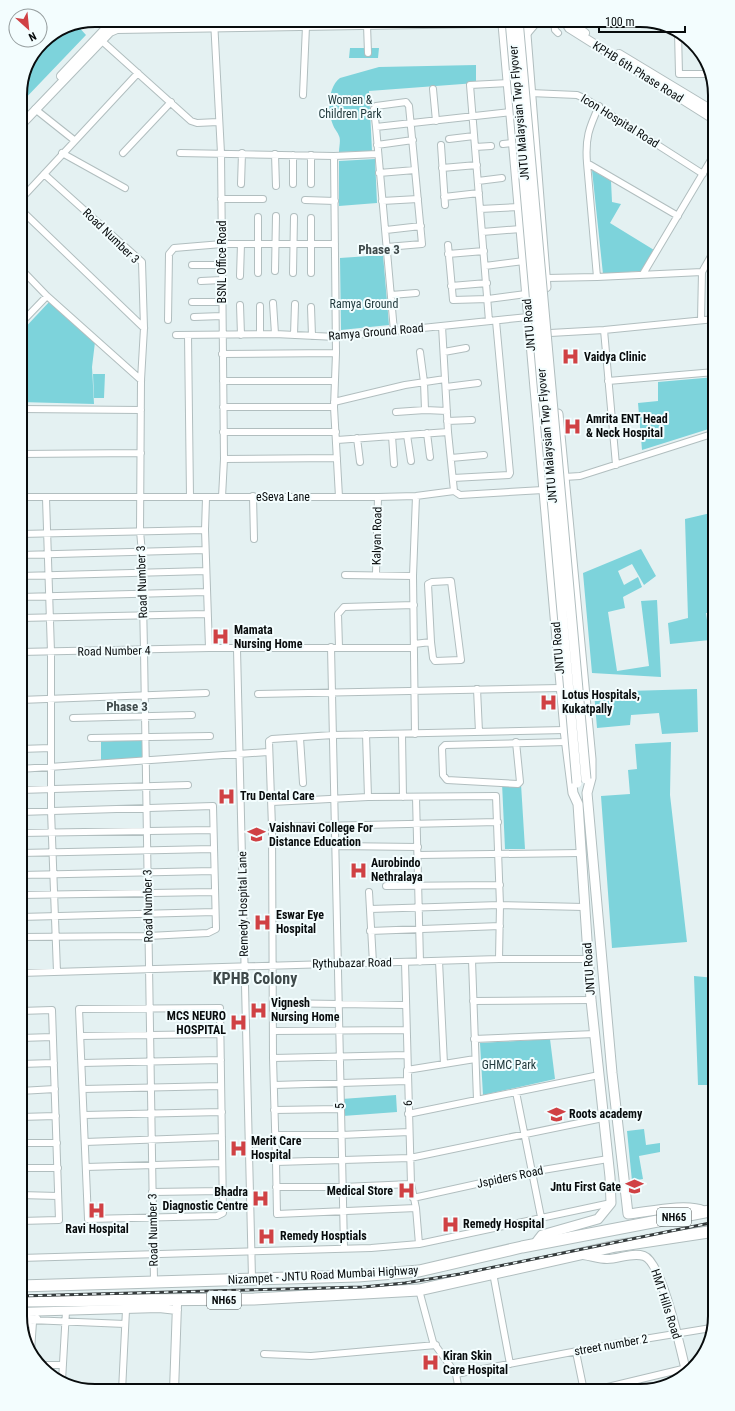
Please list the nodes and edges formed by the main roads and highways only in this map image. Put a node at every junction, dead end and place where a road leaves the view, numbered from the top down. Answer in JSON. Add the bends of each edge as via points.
{"nodes":[{"id":1,"x":504,"y":27,"type":"edge"},
{"id":2,"x":504,"y":27,"type":"edge"},
{"id":3,"x":523,"y":27,"type":"edge"},
{"id":4,"x":524,"y":27,"type":"edge"},
{"id":5,"x":540,"y":195,"type":"junction"},
{"id":6,"x":519,"y":196,"type":"junction"},
{"id":7,"x":588,"y":793,"type":"junction"},
{"id":8,"x":578,"y":804,"type":"junction"},
{"id":9,"x":602,"y":1102,"type":"junction"},
{"id":10,"x":615,"y":1102,"type":"junction"},
{"id":11,"x":627,"y":1197,"type":"junction"},
{"id":12,"x":611,"y":1202,"type":"junction"},
{"id":13,"x":708,"y":1210,"type":"edge"},
{"id":14,"x":708,"y":1210,"type":"edge"},
{"id":15,"x":708,"y":1232,"type":"edge"},
{"id":16,"x":535,"y":1244,"type":"junction"},
{"id":17,"x":343,"y":1276,"type":"junction"},
{"id":18,"x":358,"y":1276,"type":"junction"},
{"id":19,"x":27,"y":1286,"type":"edge"},
{"id":20,"x":363,"y":1293,"type":"junction"},
{"id":21,"x":340,"y":1294,"type":"junction"},
{"id":22,"x":27,"y":1301,"type":"edge"}],
"edges":[{"from":1,"to":6,"type":"main road","name":"JNTU Road"},
{"from":2,"to":8,"type":"main road","name":"JNTU Malaysian Twp Flyover","bridge":true},
{"from":3,"to":7,"type":"main road","name":"JNTU Malaysian Twp Flyover","bridge":true},
{"from":4,"to":5,"type":"main road","name":"JNTU Road"},
{"from":5,"to":6,"type":"main road"},
{"from":5,"to":7,"type":"main road","name":"JNTU Road","via":[[550,333],[591,759]]},
{"from":6,"to":8,"type":"main road","name":"JNTU Road","via":[[566,742],[573,793]]},
{"from":7,"to":10,"type":"main road","name":"JNTU Road"},
{"from":8,"to":9,"type":"main road","name":"JNTU Road","via":[[591,1000]]},
{"from":9,"to":10,"type":"main road"},
{"from":9,"to":12,"type":"main road","name":"JNTU Road"},
{"from":10,"to":11,"type":"main road","name":"JNTU Road"},
{"from":11,"to":12,"type":"main road","via":[[619,1205]]},
{"from":11,"to":13,"type":"main road","name":"JNTU Road","via":[[628,1214],[685,1208]]},
{"from":12,"to":16,"type":"main road","via":[[598,1219],[542,1235]]},
{"from":14,"to":16,"type":"highway","name":"Nizampet - JNTU Road Mumbai Highway","number":"NH65"},
{"from":15,"to":20,"type":"highway","name":"Nizampet - JNTU Road Mumbai Highway","number":"NH65","via":[[644,1241],[419,1290]]},
{"from":16,"to":18,"type":"highway","name":"Nizampet - JNTU Road Mumbai Highway","number":"NH65","via":[[419,1271]]},
{"from":17,"to":18,"type":"highway","name":"Nizampet - JNTU Road Mumbai Highway","number":"NH65"},
{"from":17,"to":19,"type":"highway","name":"Nizampet - JNTU Road Mumbai Highway","number":"NH65"},
{"from":17,"to":21,"type":"highway","via":[[344,1286]]},
{"from":18,"to":20,"type":"highway","via":[[357,1286]]},
{"from":20,"to":21,"type":"highway","name":"Nizampet - JNTU Road Mumbai Highway","number":"NH65"},
{"from":21,"to":22,"type":"highway","name":"Nizampet - JNTU Road Mumbai Highway","number":"NH65","via":[[177,1305]]}]}
